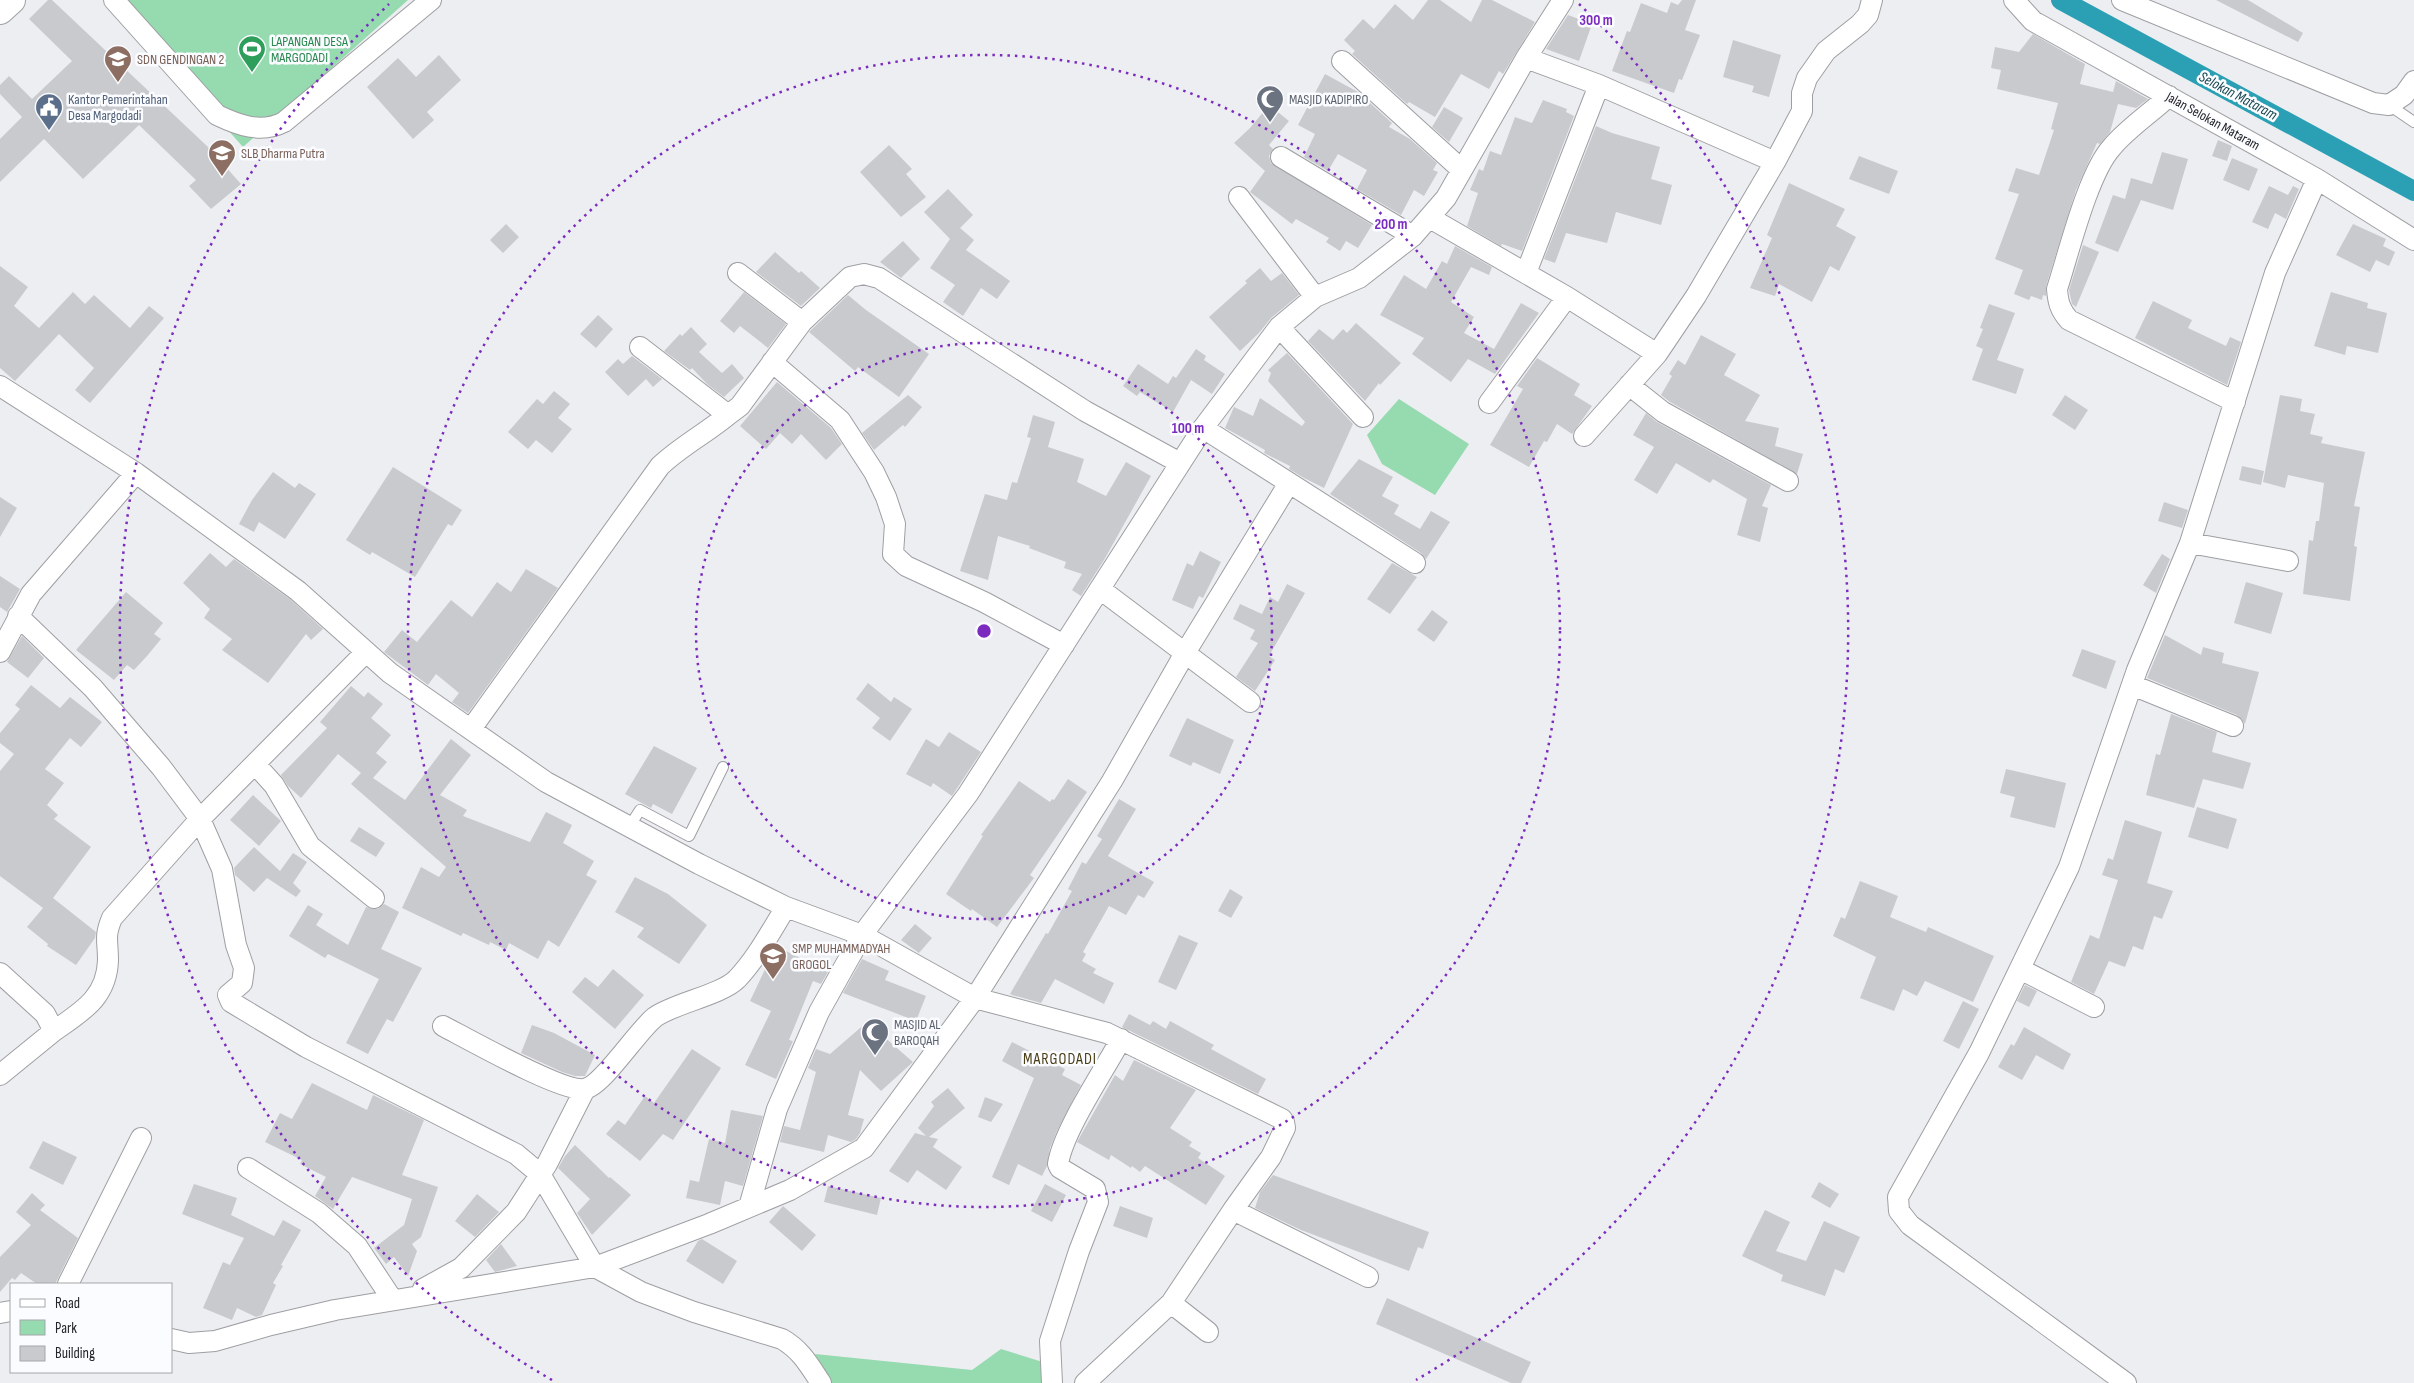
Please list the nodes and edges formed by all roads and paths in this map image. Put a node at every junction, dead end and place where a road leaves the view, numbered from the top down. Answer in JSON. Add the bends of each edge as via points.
{"nodes":[{"id":1,"x":11,"y":0,"type":"edge"},
{"id":2,"x":114,"y":0,"type":"edge"},
{"id":3,"x":430,"y":0,"type":"edge"},
{"id":4,"x":1563,"y":0,"type":"edge"},
{"id":5,"x":1872,"y":0,"type":"edge"},
{"id":6,"x":2014,"y":0,"type":"edge"},
{"id":7,"x":2122,"y":0,"type":"edge"},
{"id":8,"x":0,"y":10,"type":"edge"},
{"id":9,"x":1526,"y":58,"type":"junction"},
{"id":10,"x":1342,"y":61,"type":"dead end"},
{"id":11,"x":2414,"y":81,"type":"edge"},
{"id":12,"x":1599,"y":85,"type":"junction"},
{"id":13,"x":2169,"y":96,"type":"junction"},
{"id":14,"x":2389,"y":106,"type":"junction"},
{"id":15,"x":2414,"y":122,"type":"edge"},
{"id":16,"x":1281,"y":157,"type":"dead end"},
{"id":17,"x":1775,"y":162,"type":"junction"},
{"id":18,"x":1462,"y":170,"type":"junction"},
{"id":19,"x":2317,"y":179,"type":"junction"},
{"id":20,"x":1239,"y":197,"type":"dead end"},
{"id":21,"x":1430,"y":218,"type":"junction"},
{"id":22,"x":1413,"y":236,"type":"junction"},
{"id":23,"x":2414,"y":240,"type":"edge"},
{"id":24,"x":738,"y":273,"type":"dead end"},
{"id":25,"x":1526,"y":273,"type":"junction"},
{"id":26,"x":1567,"y":296,"type":"junction"},
{"id":27,"x":1315,"y":297,"type":"junction"},
{"id":28,"x":802,"y":322,"type":"junction"},
{"id":29,"x":1279,"y":327,"type":"junction"},
{"id":30,"x":640,"y":347,"type":"dead end"},
{"id":31,"x":1657,"y":354,"type":"junction"},
{"id":32,"x":772,"y":362,"type":"junction"},
{"id":33,"x":1629,"y":385,"type":"junction"},
{"id":34,"x":0,"y":386,"type":"edge"},
{"id":35,"x":2235,"y":402,"type":"junction"},
{"id":36,"x":1489,"y":404,"type":"dead end"},
{"id":37,"x":728,"y":415,"type":"junction"},
{"id":38,"x":1363,"y":417,"type":"dead end"},
{"id":39,"x":1203,"y":428,"type":"junction"},
{"id":40,"x":1584,"y":436,"type":"dead end"},
{"id":41,"x":1180,"y":463,"type":"junction"},
{"id":42,"x":136,"y":473,"type":"junction"},
{"id":43,"x":1788,"y":481,"type":"dead end"},
{"id":44,"x":1289,"y":483,"type":"junction"},
{"id":45,"x":2190,"y":543,"type":"junction"},
{"id":46,"x":2288,"y":561,"type":"dead end"},
{"id":47,"x":1415,"y":564,"type":"dead end"},
{"id":48,"x":1100,"y":589,"type":"junction"},
{"id":49,"x":18,"y":616,"type":"junction"},
{"id":50,"x":1064,"y":645,"type":"junction"},
{"id":51,"x":0,"y":652,"type":"edge"},
{"id":52,"x":366,"y":652,"type":"junction"},
{"id":53,"x":1186,"y":653,"type":"junction"},
{"id":54,"x":2132,"y":685,"type":"junction"},
{"id":55,"x":1250,"y":702,"type":"dead end"},
{"id":56,"x":2233,"y":726,"type":"dead end"},
{"id":57,"x":471,"y":729,"type":"junction"},
{"id":58,"x":255,"y":764,"type":"junction"},
{"id":59,"x":723,"y":768,"type":"dead end"},
{"id":60,"x":200,"y":819,"type":"junction"},
{"id":61,"x":630,"y":827,"type":"junction"},
{"id":62,"x":374,"y":898,"type":"dead end"},
{"id":63,"x":786,"y":907,"type":"junction"},
{"id":64,"x":862,"y":935,"type":"junction"},
{"id":65,"x":2020,"y":969,"type":"junction"},
{"id":66,"x":0,"y":973,"type":"edge"},
{"id":67,"x":975,"y":998,"type":"junction"},
{"id":68,"x":2094,"y":1006,"type":"dead end"},
{"id":69,"x":443,"y":1026,"type":"dead end"},
{"id":70,"x":54,"y":1031,"type":"junction"},
{"id":71,"x":1114,"y":1036,"type":"junction"},
{"id":72,"x":0,"y":1075,"type":"edge"},
{"id":73,"x":585,"y":1089,"type":"junction"},
{"id":74,"x":141,"y":1138,"type":"dead end"},
{"id":75,"x":248,"y":1168,"type":"dead end"},
{"id":76,"x":540,"y":1174,"type":"junction"},
{"id":77,"x":749,"y":1207,"type":"junction"},
{"id":78,"x":1233,"y":1210,"type":"junction"},
{"id":79,"x":595,"y":1267,"type":"junction"},
{"id":80,"x":1368,"y":1277,"type":"dead end"},
{"id":81,"x":68,"y":1283,"type":"edge"},
{"id":82,"x":401,"y":1297,"type":"junction"},
{"id":83,"x":1171,"y":1303,"type":"junction"},
{"id":84,"x":1208,"y":1332,"type":"dead end"},
{"id":85,"x":172,"y":1339,"type":"edge"},
{"id":86,"x":821,"y":1383,"type":"edge"},
{"id":87,"x":1052,"y":1383,"type":"edge"},
{"id":88,"x":1085,"y":1383,"type":"edge"},
{"id":89,"x":2126,"y":1383,"type":"edge"}],
"edges":[{"from":1,"to":8,"type":"main road"},
{"from":2,"to":3,"type":"street","via":[[217,115],[253,128],[284,122]]},
{"from":4,"to":9,"type":"street"},
{"from":5,"to":17,"type":"street","via":[[1864,20],[1826,51],[1807,78],[1802,93],[1802,111]]},
{"from":6,"to":13,"type":"street","name":"Jalan Selokan Mataram","via":[[2033,21]]},
{"from":7,"to":14,"type":"street","via":[[2373,103]]},
{"from":9,"to":12,"type":"street"},
{"from":9,"to":18,"type":"street"},
{"from":10,"to":18,"type":"street"},
{"from":11,"to":14,"type":"street","via":[[2404,95]]},
{"from":12,"to":17,"type":"street"},
{"from":12,"to":25,"type":"street"},
{"from":13,"to":19,"type":"street","name":"Jalan Selokan Mataram"},
{"from":13,"to":35,"type":"street","via":[[2112,146],[2102,160],[2093,178],[2057,289],[2058,302],[2068,320]]},
{"from":14,"to":15,"type":"lane"},
{"from":16,"to":22,"type":"street"},
{"from":17,"to":31,"type":"street","via":[[1696,296]]},
{"from":18,"to":21,"type":"street"},
{"from":19,"to":23,"type":"street","name":"Jalan Selokan Mataram"},
{"from":19,"to":35,"type":"street","via":[[2275,272]]},
{"from":20,"to":27,"type":"street"},
{"from":21,"to":22,"type":"street"},
{"from":21,"to":25,"type":"street"},
{"from":22,"to":27,"type":"street","via":[[1359,278]]},
{"from":24,"to":28,"type":"street"},
{"from":25,"to":26,"type":"street"},
{"from":26,"to":31,"type":"street"},
{"from":26,"to":36,"type":"street"},
{"from":27,"to":29,"type":"street"},
{"from":28,"to":32,"type":"street"},
{"from":28,"to":41,"type":"street","via":[[850,277],[864,274],[879,278],[1085,411]]},
{"from":29,"to":38,"type":"street"},
{"from":29,"to":39,"type":"street"},
{"from":30,"to":37,"type":"street"},
{"from":31,"to":33,"type":"street"},
{"from":32,"to":37,"type":"street","via":[[740,406]]},
{"from":32,"to":50,"type":"street","via":[[840,420],[874,472],[895,524],[893,554],[906,566],[984,602]]},
{"from":33,"to":40,"type":"street"},
{"from":33,"to":43,"type":"street","via":[[1663,412]]},
{"from":34,"to":42,"type":"street"},
{"from":35,"to":45,"type":"street"},
{"from":37,"to":57,"type":"street","via":[[701,437],[680,447],[660,466]]},
{"from":39,"to":41,"type":"street"},
{"from":39,"to":44,"type":"street"},
{"from":41,"to":48,"type":"street"},
{"from":42,"to":49,"type":"street","via":[[31,594]]},
{"from":42,"to":52,"type":"street","via":[[298,591]]},
{"from":44,"to":47,"type":"street"},
{"from":44,"to":53,"type":"street"},
{"from":45,"to":46,"type":"street"},
{"from":45,"to":54,"type":"street"},
{"from":48,"to":50,"type":"street"},
{"from":48,"to":53,"type":"street"},
{"from":49,"to":51,"type":"street"},
{"from":49,"to":60,"type":"street","via":[[92,688],[161,767]]},
{"from":50,"to":64,"type":"street","via":[[968,794]]},
{"from":52,"to":57,"type":"street","via":[[390,673]]},
{"from":52,"to":58,"type":"street"},
{"from":53,"to":55,"type":"street"},
{"from":53,"to":67,"type":"street","via":[[1112,781]]},
{"from":54,"to":56,"type":"street"},
{"from":54,"to":65,"type":"street","via":[[2068,867]]},
{"from":57,"to":61,"type":"street","via":[[546,782]]},
{"from":58,"to":60,"type":"street"},
{"from":58,"to":62,"type":"street","via":[[274,785],[310,846]]},
{"from":59,"to":61,"type":"lane","via":[[689,836],[640,810]]},
{"from":60,"to":70,"type":"street","via":[[112,918],[106,934],[108,961],[101,991],[87,1007]]},
{"from":60,"to":76,"type":"street","via":[[222,869],[236,945],[244,968],[242,983],[228,996],[231,1002],[306,1046],[516,1154]]},
{"from":61,"to":63,"type":"street"},
{"from":63,"to":64,"type":"street"},
{"from":63,"to":73,"type":"street","via":[[754,959],[736,980],[655,1017],[598,1082]]},
{"from":64,"to":67,"type":"street"},
{"from":64,"to":77,"type":"street","via":[[819,1012],[777,1109]]},
{"from":65,"to":68,"type":"street"},
{"from":65,"to":89,"type":"street","via":[[1979,1054],[1898,1197],[1899,1212],[1910,1225]]},
{"from":66,"to":70,"type":"street","via":[[45,1014]]},
{"from":67,"to":71,"type":"street"},
{"from":67,"to":77,"type":"street","via":[[864,1148],[790,1190]]},
{"from":69,"to":73,"type":"street","via":[[548,1080]]},
{"from":70,"to":72,"type":"street"},
{"from":71,"to":78,"type":"street","via":[[1284,1122],[1285,1128],[1272,1157]]},
{"from":71,"to":87,"type":"street","via":[[1059,1156],[1060,1168],[1095,1189],[1098,1202],[1050,1341]]},
{"from":73,"to":76,"type":"street"},
{"from":74,"to":81,"type":"street"},
{"from":75,"to":82,"type":"street","via":[[319,1213],[357,1246]]},
{"from":76,"to":79,"type":"street"},
{"from":76,"to":82,"type":"street","via":[[516,1212],[461,1268]]},
{"from":77,"to":79,"type":"street"},
{"from":78,"to":80,"type":"street"},
{"from":78,"to":83,"type":"street"},
{"from":79,"to":82,"type":"street"},
{"from":79,"to":86,"type":"street","via":[[641,1292],[711,1318],[782,1339],[805,1357]]},
{"from":82,"to":85,"type":"street","via":[[271,1325],[216,1341],[189,1343]]},
{"from":83,"to":84,"type":"street"},
{"from":83,"to":88,"type":"street"}]}
